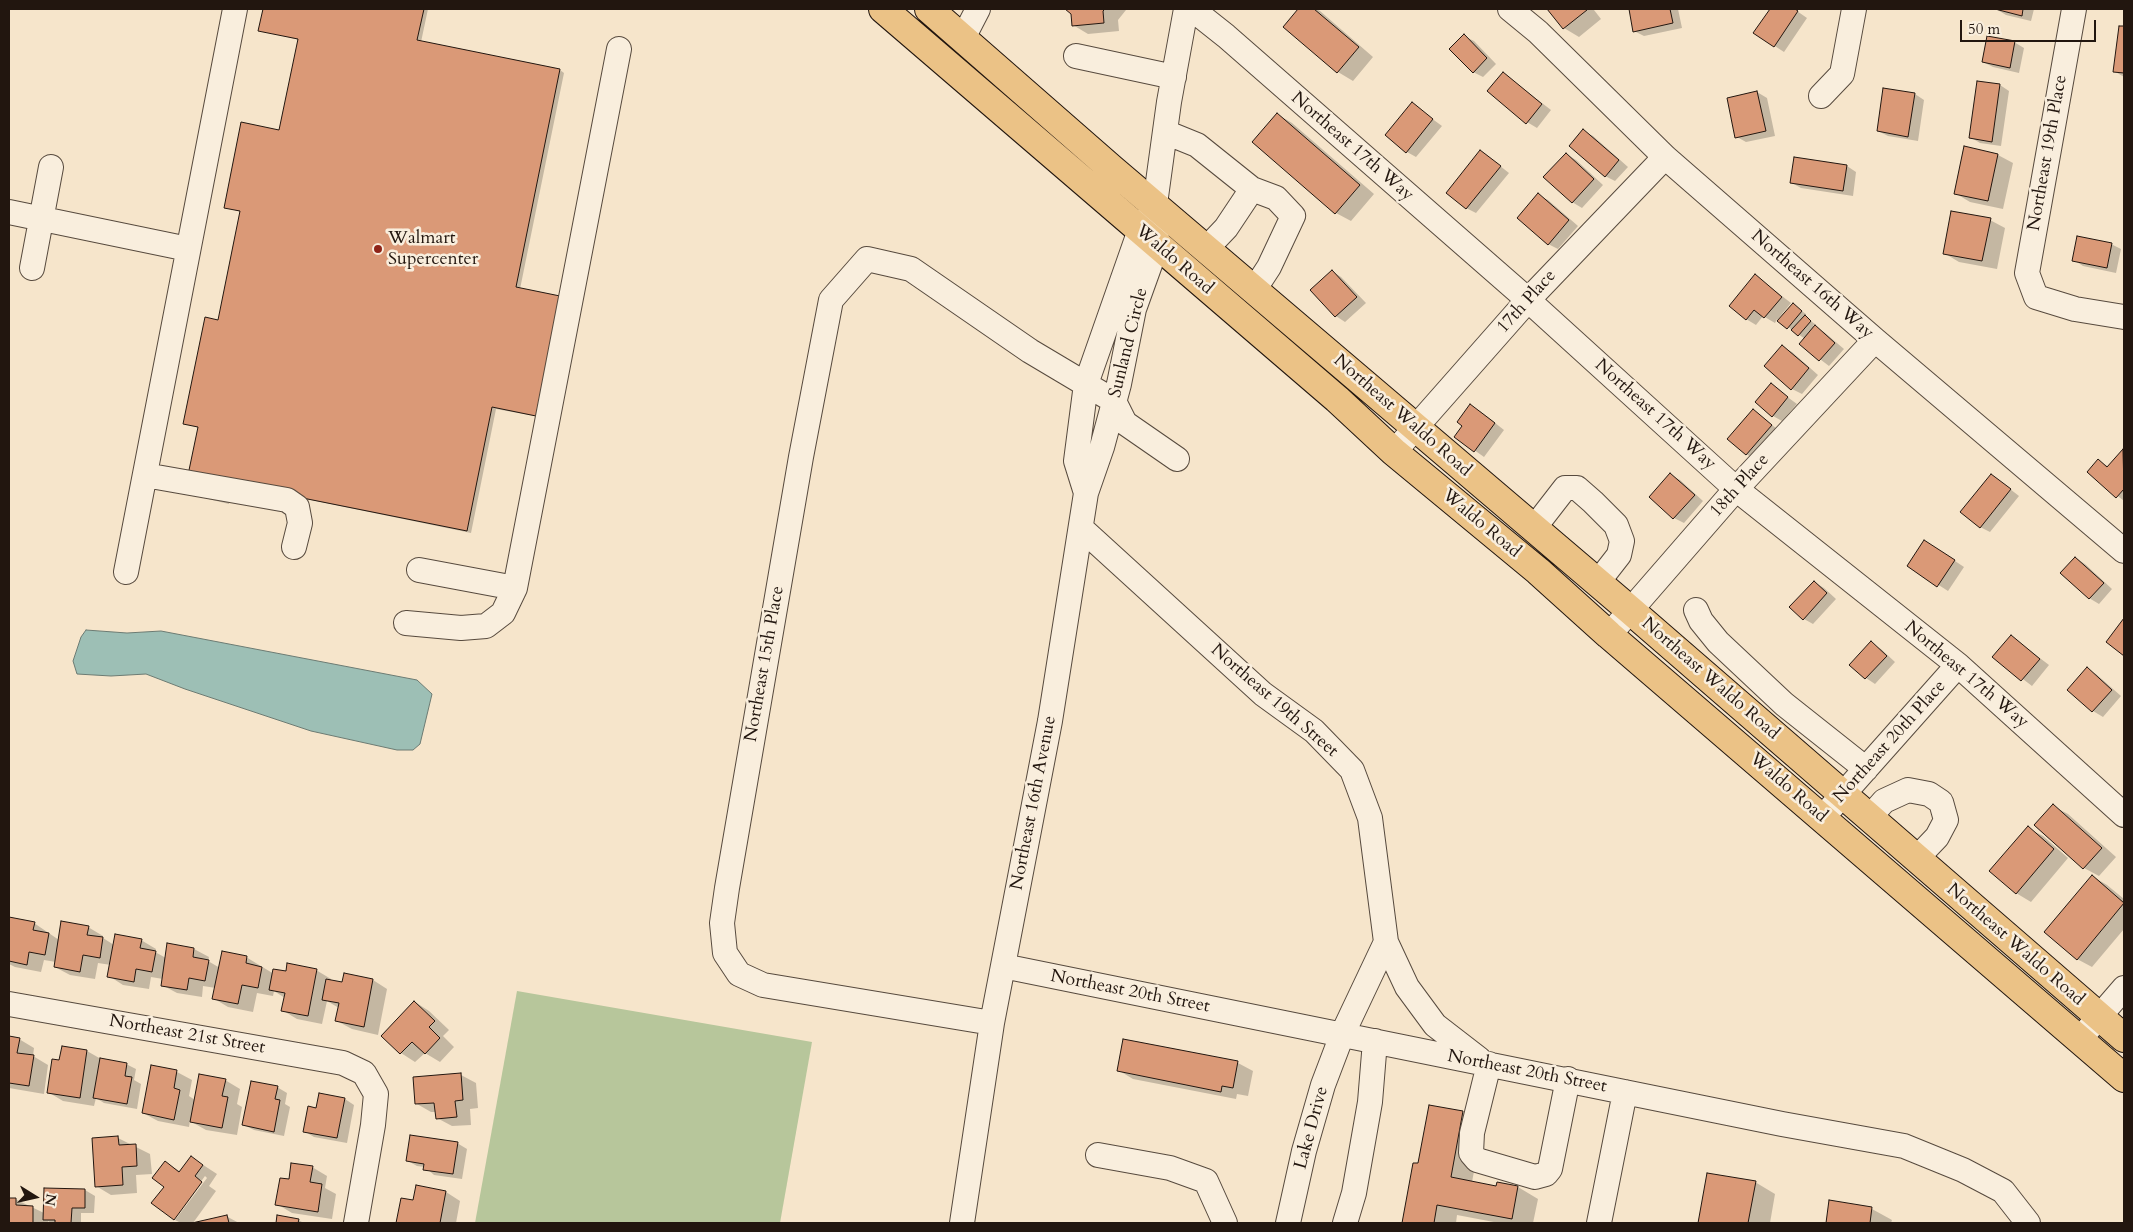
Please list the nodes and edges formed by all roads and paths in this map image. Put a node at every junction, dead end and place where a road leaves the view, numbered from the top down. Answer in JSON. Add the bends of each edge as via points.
{"nodes":[{"id":1,"x":235,"y":9,"type":"edge"},
{"id":2,"x":883,"y":9,"type":"edge"},
{"id":3,"x":930,"y":9,"type":"edge"},
{"id":4,"x":978,"y":9,"type":"edge"},
{"id":5,"x":1186,"y":9,"type":"edge"},
{"id":6,"x":1192,"y":9,"type":"edge"},
{"id":7,"x":1510,"y":9,"type":"edge"},
{"id":8,"x":1854,"y":9,"type":"edge"},
{"id":9,"x":2074,"y":9,"type":"edge"},
{"id":10,"x":963,"y":38,"type":"junction"},
{"id":11,"x":619,"y":49,"type":"dead end"},
{"id":12,"x":1076,"y":56,"type":"dead end"},
{"id":13,"x":1174,"y":77,"type":"junction"},
{"id":14,"x":1821,"y":96,"type":"dead end"},
{"id":15,"x":1165,"y":132,"type":"junction"},
{"id":16,"x":1665,"y":156,"type":"junction"},
{"id":17,"x":51,"y":167,"type":"dead end"},
{"id":18,"x":1252,"y":189,"type":"junction"},
{"id":19,"x":1156,"y":204,"type":"junction"},
{"id":20,"x":9,"y":212,"type":"edge"},
{"id":21,"x":41,"y":219,"type":"junction"},
{"id":22,"x":1149,"y":238,"type":"junction"},
{"id":23,"x":188,"y":249,"type":"junction"},
{"id":24,"x":1206,"y":249,"type":"junction"},
{"id":25,"x":32,"y":268,"type":"dead end"},
{"id":26,"x":1254,"y":290,"type":"junction"},
{"id":27,"x":1528,"y":300,"type":"junction"},
{"id":28,"x":2124,"y":317,"type":"edge"},
{"id":29,"x":1293,"y":322,"type":"joint"},
{"id":30,"x":1874,"y":340,"type":"junction"},
{"id":31,"x":1086,"y":384,"type":"junction"},
{"id":32,"x":1114,"y":401,"type":"junction"},
{"id":33,"x":1416,"y":428,"type":"junction"},
{"id":34,"x":1394,"y":452,"type":"junction"},
{"id":35,"x":1177,"y":459,"type":"dead end"},
{"id":36,"x":145,"y":475,"type":"junction"},
{"id":37,"x":1736,"y":489,"type":"junction"},
{"id":38,"x":1086,"y":493,"type":"junction"},
{"id":39,"x":1081,"y":528,"type":"junction"},
{"id":40,"x":1534,"y":528,"type":"junction"},
{"id":41,"x":294,"y":546,"type":"dead end"},
{"id":42,"x":2124,"y":550,"type":"edge"},
{"id":43,"x":419,"y":570,"type":"dead end"},
{"id":44,"x":126,"y":572,"type":"dead end"},
{"id":45,"x":1598,"y":582,"type":"junction"},
{"id":46,"x":515,"y":588,"type":"junction"},
{"id":47,"x":1630,"y":610,"type":"junction"},
{"id":48,"x":1696,"y":610,"type":"dead end"},
{"id":49,"x":406,"y":623,"type":"dead end"},
{"id":50,"x":1609,"y":634,"type":"junction"},
{"id":51,"x":1958,"y":665,"type":"junction"},
{"id":52,"x":1866,"y":769,"type":"junction"},
{"id":53,"x":1842,"y":795,"type":"junction"},
{"id":54,"x":2124,"y":815,"type":"edge"},
{"id":55,"x":1822,"y":818,"type":"junction"},
{"id":56,"x":1869,"y":818,"type":"junction"},
{"id":57,"x":1916,"y":859,"type":"junction"},
{"id":58,"x":1386,"y":942,"type":"junction"},
{"id":59,"x":1003,"y":966,"type":"junction"},
{"id":60,"x":2124,"y":988,"type":"edge"},
{"id":61,"x":9,"y":1004,"type":"edge"},
{"id":62,"x":2099,"y":1017,"type":"junction"},
{"id":63,"x":992,"y":1023,"type":"junction"},
{"id":64,"x":1342,"y":1034,"type":"junction"},
{"id":65,"x":2124,"y":1038,"type":"edge"},
{"id":66,"x":2079,"y":1040,"type":"junction"},
{"id":67,"x":1375,"y":1041,"type":"junction"},
{"id":68,"x":1487,"y":1063,"type":"junction"},
{"id":69,"x":2124,"y":1078,"type":"edge"},
{"id":70,"x":1568,"y":1079,"type":"junction"},
{"id":71,"x":1625,"y":1092,"type":"junction"},
{"id":72,"x":1098,"y":1155,"type":"dead end"},
{"id":73,"x":356,"y":1223,"type":"edge"},
{"id":74,"x":962,"y":1223,"type":"edge"},
{"id":75,"x":1225,"y":1223,"type":"edge"},
{"id":76,"x":1288,"y":1223,"type":"edge"},
{"id":77,"x":1344,"y":1223,"type":"edge"},
{"id":78,"x":1599,"y":1223,"type":"edge"},
{"id":79,"x":2028,"y":1223,"type":"edge"}],
"edges":[{"from":1,"to":23,"type":"street"},
{"from":2,"to":22,"type":"highway","name":"Waldo Road"},
{"from":3,"to":10,"type":"highway","name":"Waldo Road"},
{"from":4,"to":10,"type":"street"},
{"from":5,"to":13,"type":"street"},
{"from":6,"to":27,"type":"street","name":"Northeast 17th Way"},
{"from":7,"to":16,"type":"street","name":"Northeast 16th Way","via":[[1538,32]]},
{"from":8,"to":14,"type":"street","via":[[1842,74]]},
{"from":9,"to":28,"type":"street","name":"Northeast 19th Place","via":[[2027,273],[2036,297],[2074,309]]},
{"from":10,"to":19,"type":"highway","name":"Waldo Road"},
{"from":11,"to":46,"type":"street"},
{"from":12,"to":13,"type":"street"},
{"from":13,"to":15,"type":"street"},
{"from":15,"to":18,"type":"street","via":[[1196,145]]},
{"from":15,"to":19,"type":"street"},
{"from":16,"to":27,"type":"street","name":"17th Place"},
{"from":16,"to":30,"type":"street","name":"Northeast 16th Way"},
{"from":17,"to":21,"type":"street"},
{"from":18,"to":24,"type":"street","via":[[1226,228]]},
{"from":18,"to":26,"type":"street","via":[[1276,198],[1293,216],[1269,267]]},
{"from":19,"to":22,"type":"street","name":"Sunland Circle"},
{"from":19,"to":24,"type":"highway","name":"Waldo Road"},
{"from":20,"to":21,"type":"street"},
{"from":21,"to":23,"type":"street"},
{"from":21,"to":25,"type":"street"},
{"from":22,"to":31,"type":"street","name":"Sunland Circle"},
{"from":22,"to":32,"type":"street","name":"Sunland Circle"},
{"from":22,"to":34,"type":"highway","name":"Waldo Road","via":[[1338,399]]},
{"from":23,"to":36,"type":"street"},
{"from":24,"to":26,"type":"highway","name":"Waldo Road"},
{"from":26,"to":29,"type":"highway","name":"Waldo Road"},
{"from":27,"to":33,"type":"street","name":"17th Place"},
{"from":27,"to":37,"type":"street","name":"Northeast 17th Way"},
{"from":29,"to":33,"type":"highway","name":"Northeast Waldo Road"},
{"from":30,"to":37,"type":"street","name":"18th Place"},
{"from":30,"to":42,"type":"street","name":"Northeast 16th Way"},
{"from":31,"to":32,"type":"street"},
{"from":31,"to":38,"type":"street","name":"Northeast 16th Avenue","via":[[1076,461]]},
{"from":31,"to":63,"type":"street","name":"Northeast 15th Place","via":[[1030,351],[911,269],[867,259],[832,300],[722,923],[725,953],[739,974],[762,985]]},
{"from":32,"to":35,"type":"street","via":[[1125,423]]},
{"from":32,"to":38,"type":"street","name":"Sunland Circle"},
{"from":33,"to":34,"type":"street","name":"17th Place"},
{"from":33,"to":40,"type":"highway","name":"Northeast Waldo Road"},
{"from":34,"to":50,"type":"highway","name":"Waldo Road"},
{"from":36,"to":41,"type":"street","via":[[287,500],[298,508],[300,523]]},
{"from":36,"to":44,"type":"street"},
{"from":37,"to":47,"type":"street","name":"18th Place"},
{"from":37,"to":51,"type":"street","name":"Northeast 17th Way"},
{"from":38,"to":39,"type":"street","name":"Northeast 16th Avenue"},
{"from":39,"to":58,"type":"street","name":"Northeast 19th Street","via":[[1263,694],[1314,731],[1352,770],[1370,818]]},
{"from":39,"to":59,"type":"street","name":"Northeast 16th Avenue","via":[[1050,721]]},
{"from":40,"to":45,"type":"highway","name":"Northeast Waldo Road"},
{"from":40,"to":45,"type":"street","via":[[1564,488],[1577,488],[1616,525],[1622,541],[1619,555]]},
{"from":43,"to":46,"type":"street"},
{"from":45,"to":47,"type":"highway","name":"Northeast Waldo Road"},
{"from":46,"to":49,"type":"street","via":[[503,613],[486,626],[461,628]]},
{"from":47,"to":50,"type":"street","name":"18th Place"},
{"from":47,"to":53,"type":"highway","name":"Northeast Waldo Road"},
{"from":48,"to":52,"type":"street","via":[[1718,642],[1784,704]]},
{"from":50,"to":55,"type":"highway","name":"Waldo Road"},
{"from":51,"to":52,"type":"street","name":"Northeast 20th Place"},
{"from":51,"to":54,"type":"street","name":"Northeast 17th Way"},
{"from":52,"to":53,"type":"street","name":"Northeast 20th Place"},
{"from":53,"to":55,"type":"street","name":"Northeast 20th Place"},
{"from":53,"to":56,"type":"highway","name":"Northeast Waldo Road"},
{"from":55,"to":66,"type":"highway","name":"Waldo Road"},
{"from":56,"to":57,"type":"highway","name":"Northeast Waldo Road"},
{"from":56,"to":57,"type":"street","via":[[1884,801],[1908,790],[1929,794],[1941,802],[1946,820],[1937,837]]},
{"from":57,"to":62,"type":"highway","name":"Northeast Waldo Road"},
{"from":58,"to":64,"type":"street","name":"Lake Drive"},
{"from":58,"to":68,"type":"street","name":"Northeast 19th Street","via":[[1407,987],[1435,1025]]},
{"from":59,"to":63,"type":"street","name":"Northeast 16th Avenue"},
{"from":59,"to":64,"type":"street","name":"Northeast 20th Street"},
{"from":60,"to":62,"type":"street"},
{"from":61,"to":73,"type":"street","name":"Northeast 21st Street","via":[[343,1063],[364,1073],[376,1094]]},
{"from":62,"to":65,"type":"highway","name":"Northeast Waldo Road"},
{"from":62,"to":66,"type":"street"},
{"from":63,"to":74,"type":"street","name":"Northeast 16th Avenue"},
{"from":64,"to":67,"type":"street","name":"Northeast 20th Street"},
{"from":64,"to":76,"type":"street","name":"Lake Drive","via":[[1304,1151]]},
{"from":66,"to":69,"type":"highway"},
{"from":67,"to":68,"type":"street","name":"Northeast 20th Street"},
{"from":67,"to":77,"type":"street","via":[[1368,1111],[1354,1193]]},
{"from":68,"to":70,"type":"street","name":"Northeast 20th Street"},
{"from":68,"to":70,"type":"street","via":[[1472,1133],[1471,1153],[1477,1160],[1535,1178],[1550,1169]]},
{"from":70,"to":71,"type":"street","name":"Northeast 20th Street"},
{"from":71,"to":78,"type":"street"},
{"from":71,"to":79,"type":"street","name":"Northeast 20th Street","via":[[1904,1146],[1963,1170],[2003,1191]]},
{"from":72,"to":75,"type":"street","via":[[1170,1168],[1206,1181]]}]}
